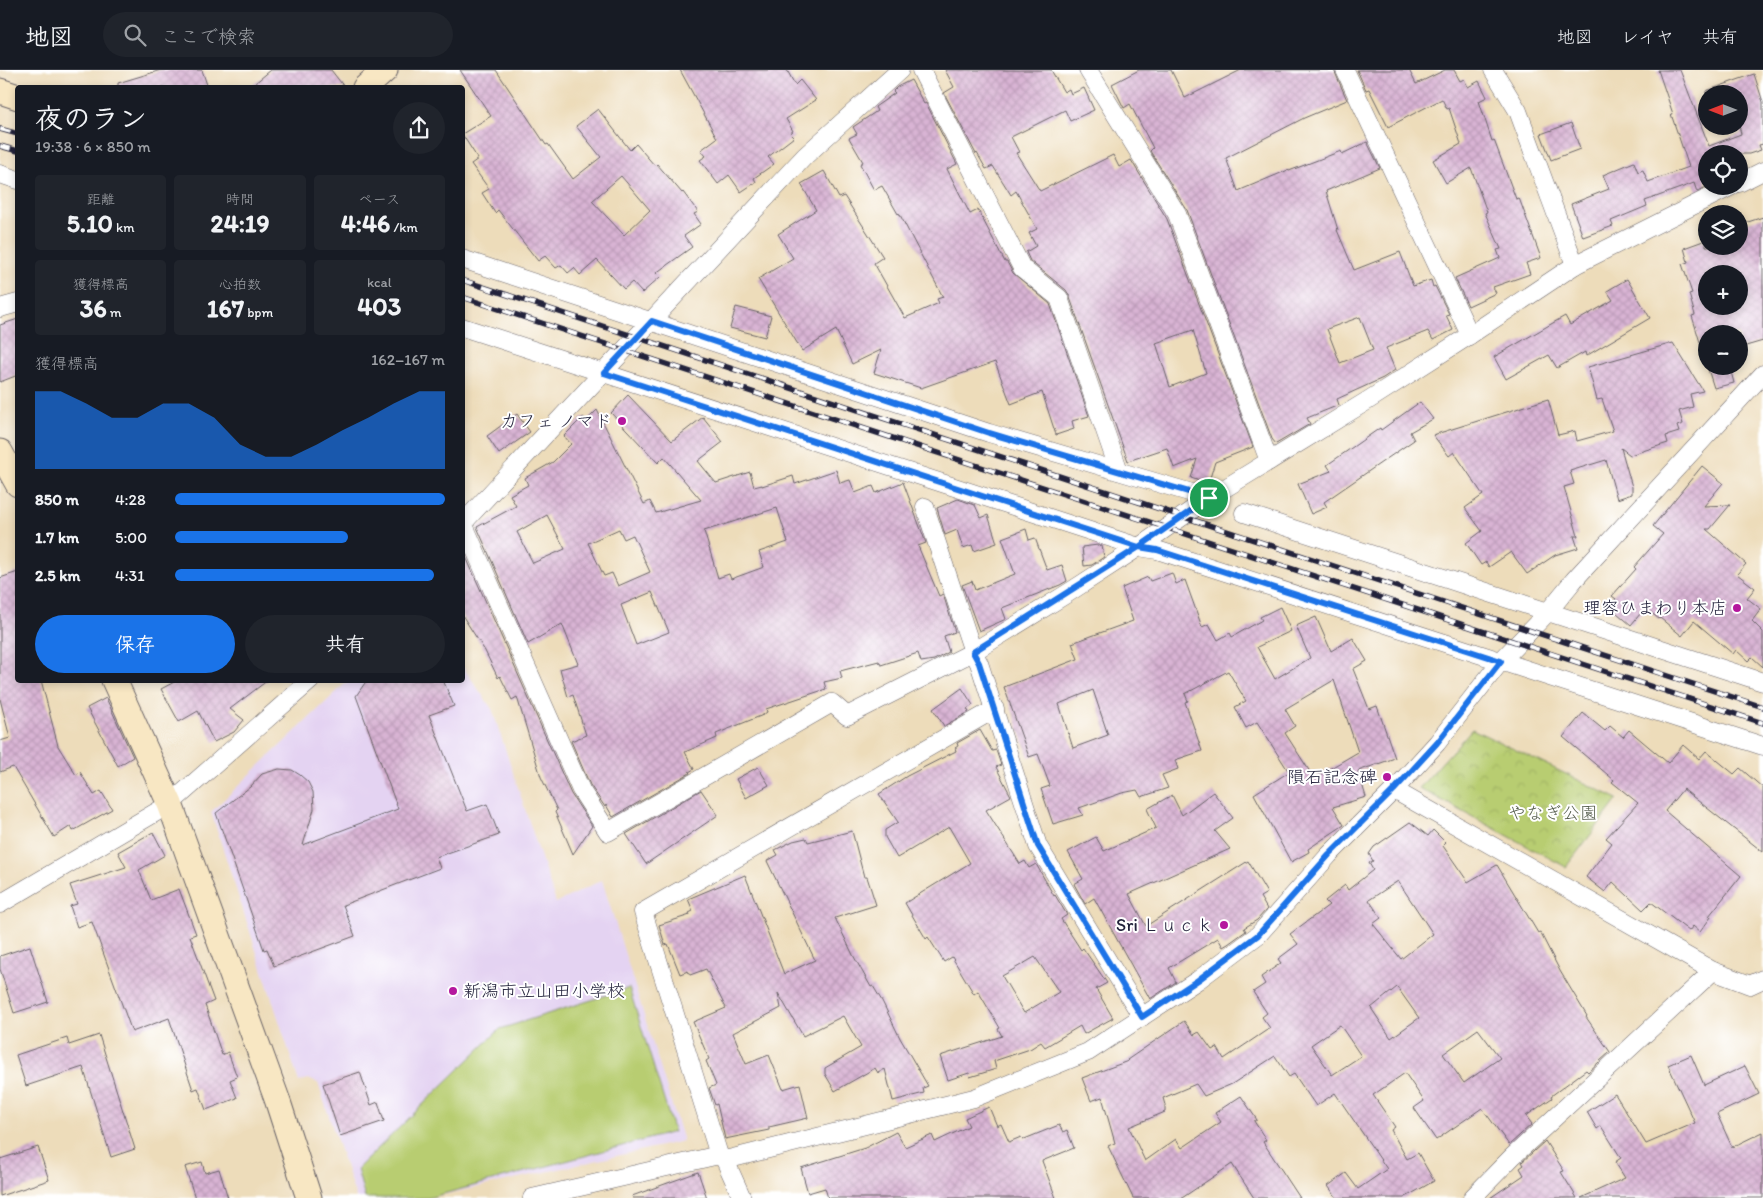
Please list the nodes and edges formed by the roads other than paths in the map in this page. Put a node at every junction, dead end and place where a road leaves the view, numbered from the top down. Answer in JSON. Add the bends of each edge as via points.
{"nodes":[{"id":1,"x":356,"y":70,"type":"edge"},
{"id":2,"x":385,"y":70,"type":"edge"},
{"id":3,"x":900,"y":70,"type":"edge"},
{"id":4,"x":921,"y":70,"type":"edge"},
{"id":5,"x":1088,"y":70,"type":"edge"},
{"id":6,"x":1345,"y":70,"type":"edge"},
{"id":7,"x":1493,"y":70,"type":"edge"},
{"id":8,"x":362,"y":85,"type":"edge"},
{"id":9,"x":367,"y":85,"type":"edge"},
{"id":10,"x":0,"y":91,"type":"edge"},
{"id":11,"x":15,"y":95,"type":"edge"},
{"id":12,"x":1763,"y":171,"type":"edge"},
{"id":13,"x":0,"y":174,"type":"edge"},
{"id":14,"x":1748,"y":178,"type":"edge"},
{"id":15,"x":15,"y":179,"type":"edge"},
{"id":16,"x":1714,"y":195,"type":"edge"},
{"id":17,"x":465,"y":260,"type":"edge"},
{"id":18,"x":1575,"y":265,"type":"junction"},
{"id":19,"x":15,"y":304,"type":"edge"},
{"id":20,"x":0,"y":308,"type":"edge"},
{"id":21,"x":652,"y":321,"type":"junction"},
{"id":22,"x":465,"y":328,"type":"edge"},
{"id":23,"x":1470,"y":335,"type":"junction"},
{"id":24,"x":604,"y":373,"type":"junction"},
{"id":25,"x":1763,"y":374,"type":"edge"},
{"id":26,"x":0,"y":452,"type":"edge"},
{"id":27,"x":1269,"y":461,"type":"junction"},
{"id":28,"x":1120,"y":471,"type":"junction"},
{"id":29,"x":15,"y":479,"type":"edge"},
{"id":30,"x":1209,"y":498,"type":"junction"},
{"id":31,"x":925,"y":507,"type":"dead end"},
{"id":32,"x":1244,"y":513,"type":"dead end"},
{"id":33,"x":465,"y":522,"type":"edge"},
{"id":34,"x":465,"y":528,"type":"edge"},
{"id":35,"x":1139,"y":547,"type":"junction"},
{"id":36,"x":1547,"y":613,"type":"junction"},
{"id":37,"x":973,"y":652,"type":"junction"},
{"id":38,"x":1501,"y":661,"type":"junction"},
{"id":39,"x":1763,"y":682,"type":"edge"},
{"id":40,"x":115,"y":683,"type":"edge"},
{"id":41,"x":308,"y":683,"type":"edge"},
{"id":42,"x":994,"y":709,"type":"junction"},
{"id":43,"x":1763,"y":746,"type":"edge"},
{"id":44,"x":1394,"y":790,"type":"junction"},
{"id":45,"x":170,"y":804,"type":"junction"},
{"id":46,"x":0,"y":904,"type":"edge"},
{"id":47,"x":1712,"y":971,"type":"junction"},
{"id":48,"x":1763,"y":979,"type":"edge"},
{"id":49,"x":1142,"y":1017,"type":"junction"},
{"id":50,"x":722,"y":1157,"type":"junction"},
{"id":51,"x":309,"y":1198,"type":"edge"},
{"id":52,"x":532,"y":1198,"type":"edge"},
{"id":53,"x":742,"y":1198,"type":"edge"},
{"id":54,"x":1472,"y":1198,"type":"edge"}],
"edges":[{"from":1,"to":8,"type":"street"},
{"from":2,"to":9,"type":"street"},
{"from":3,"to":21,"type":"street","via":[[805,156]]},
{"from":4,"to":28,"type":"street","via":[[1022,268],[1059,298]]},
{"from":5,"to":27,"type":"street","via":[[1177,214]]},
{"from":6,"to":23,"type":"street"},
{"from":7,"to":18,"type":"street","via":[[1518,111]]},
{"from":10,"to":11,"type":"street"},
{"from":12,"to":14,"type":"street"},
{"from":13,"to":15,"type":"street"},
{"from":16,"to":18,"type":"street"},
{"from":17,"to":21,"type":"street"},
{"from":18,"to":23,"type":"street"},
{"from":19,"to":20,"type":"street"},
{"from":21,"to":24,"type":"street"},
{"from":21,"to":28,"type":"street","via":[[989,433]]},
{"from":22,"to":24,"type":"street"},
{"from":23,"to":27,"type":"street"},
{"from":24,"to":33,"type":"street"},
{"from":24,"to":35,"type":"street"},
{"from":25,"to":36,"type":"street"},
{"from":26,"to":29,"type":"street"},
{"from":27,"to":30,"type":"street"},
{"from":28,"to":30,"type":"street"},
{"from":30,"to":35,"type":"street"},
{"from":31,"to":37,"type":"street"},
{"from":32,"to":36,"type":"street"},
{"from":34,"to":37,"type":"street","via":[[582,790],[608,832],[832,703],[847,716]]},
{"from":35,"to":37,"type":"street"},
{"from":35,"to":38,"type":"street","via":[[1157,550]]},
{"from":36,"to":38,"type":"street"},
{"from":36,"to":39,"type":"street"},
{"from":37,"to":42,"type":"street"},
{"from":38,"to":43,"type":"street"},
{"from":38,"to":44,"type":"street","via":[[1437,743]]},
{"from":40,"to":45,"type":"street"},
{"from":41,"to":45,"type":"street"},
{"from":42,"to":49,"type":"street","via":[[1038,846]]},
{"from":42,"to":50,"type":"street","via":[[643,912]]},
{"from":44,"to":47,"type":"street"},
{"from":44,"to":49,"type":"street","via":[[1329,855],[1258,935]]},
{"from":45,"to":46,"type":"street"},
{"from":45,"to":51,"type":"street"},
{"from":47,"to":48,"type":"street","via":[[1750,985]]},
{"from":47,"to":54,"type":"street"},
{"from":49,"to":50,"type":"street","via":[[1088,1052],[974,1098]]},
{"from":50,"to":52,"type":"street"},
{"from":50,"to":53,"type":"street"}]}
